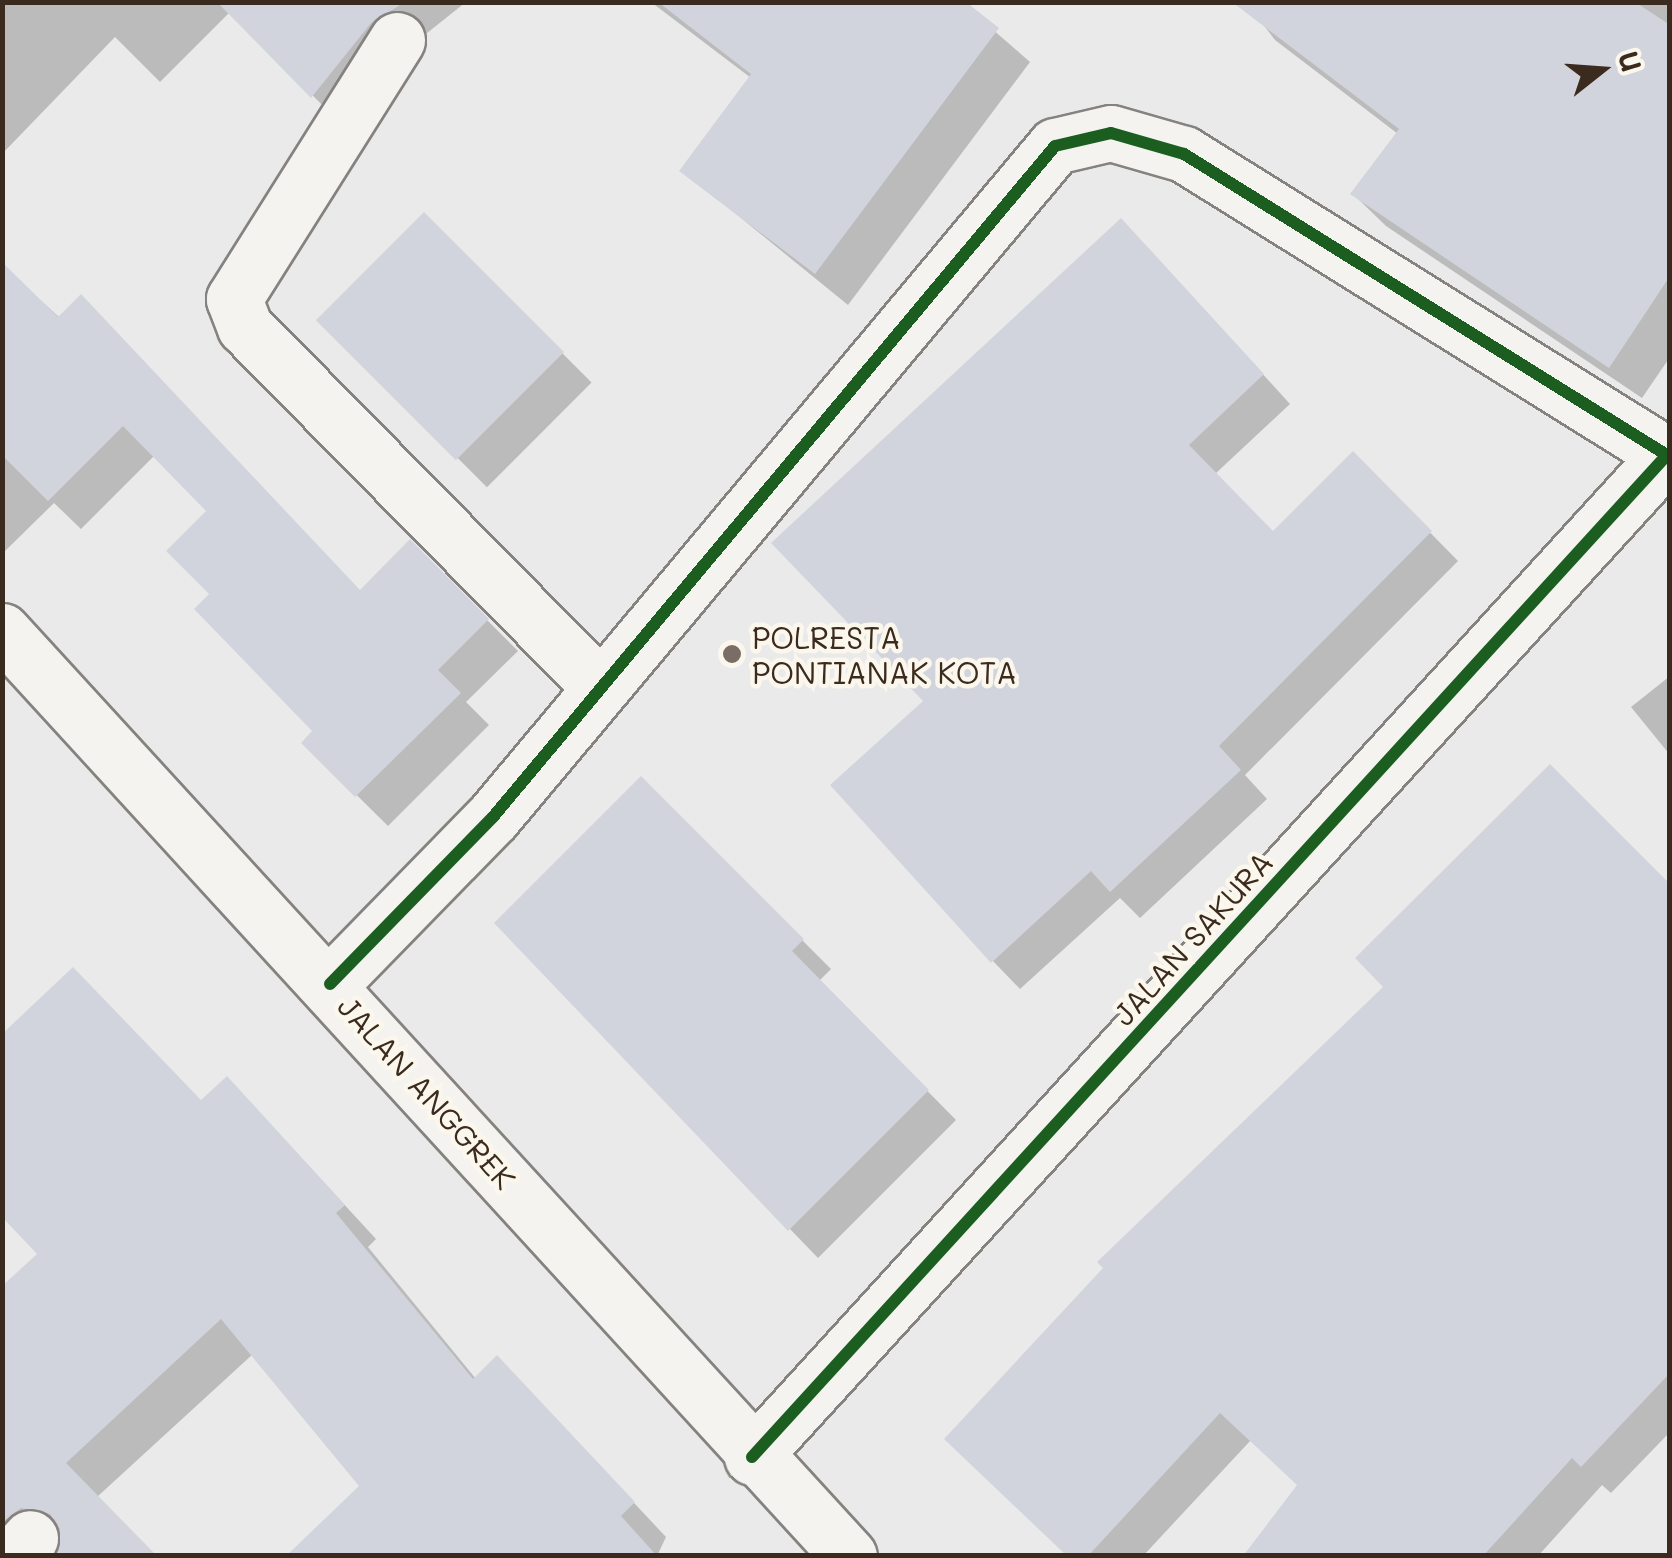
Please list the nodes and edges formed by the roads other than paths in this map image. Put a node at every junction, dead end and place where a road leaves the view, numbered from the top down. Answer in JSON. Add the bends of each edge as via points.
{"nodes":[{"id":1,"x":398,"y":40,"type":"dead end"},
{"id":2,"x":1668,"y":456,"type":"edge"},
{"id":3,"x":2,"y":631,"type":"edge"},
{"id":4,"x":600,"y":686,"type":"junction"},
{"id":5,"x":330,"y":984,"type":"junction"},
{"id":6,"x":752,"y":1457,"type":"junction"},
{"id":7,"x":849,"y":1556,"type":"edge"}],
"edges":[{"from":1,"to":4,"type":"street","via":[[234,299],[245,326]]},
{"from":2,"to":4,"type":"street","via":[[1184,154],[1112,133],[1055,146]]},
{"from":2,"to":6,"type":"street","name":"JALAN SAKURA"},
{"from":3,"to":5,"type":"street","name":"JALAN ANGGREK"},
{"from":4,"to":5,"type":"street","via":[[493,818]]},
{"from":5,"to":6,"type":"street","name":"JALAN ANGGREK"},
{"from":6,"to":7,"type":"street","name":"JALAN ANGGREK"}]}
